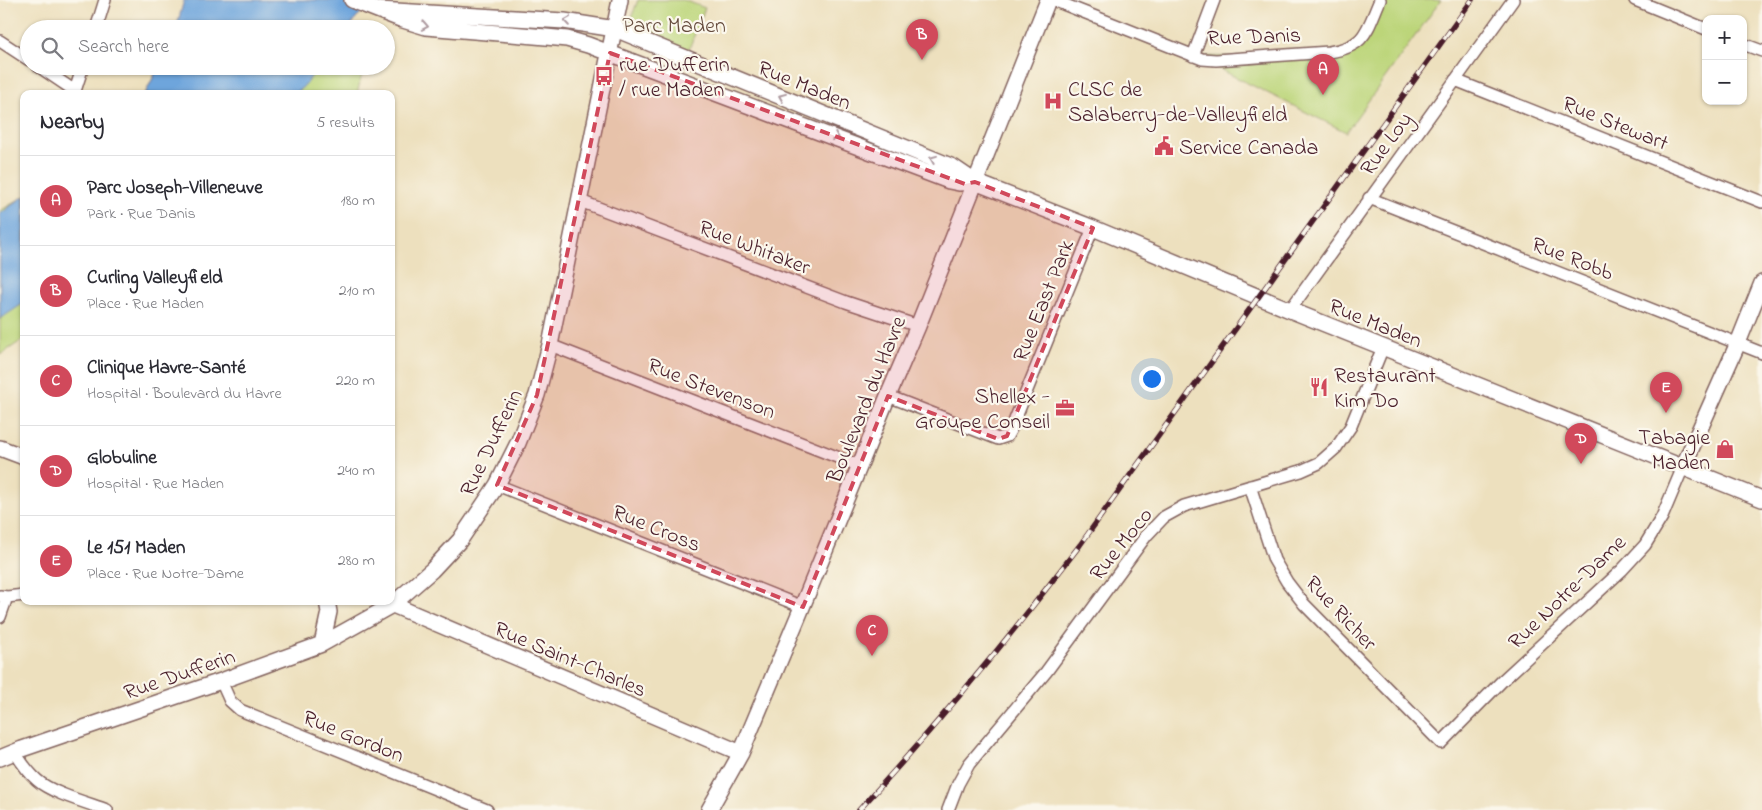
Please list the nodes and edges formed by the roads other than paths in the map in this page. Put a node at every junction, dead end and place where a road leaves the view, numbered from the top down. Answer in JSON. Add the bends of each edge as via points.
{"nodes":[{"id":1,"x":105,"y":0,"type":"edge"},
{"id":2,"x":352,"y":0,"type":"edge"},
{"id":3,"x":620,"y":0,"type":"edge"},
{"id":4,"x":1048,"y":0,"type":"edge"},
{"id":5,"x":1053,"y":0,"type":"edge"},
{"id":6,"x":1214,"y":0,"type":"edge"},
{"id":7,"x":1380,"y":0,"type":"edge"},
{"id":8,"x":1514,"y":0,"type":"edge"},
{"id":9,"x":1635,"y":0,"type":"edge"},
{"id":10,"x":374,"y":8,"type":"junction"},
{"id":11,"x":99,"y":20,"type":"edge"},
{"id":12,"x":1702,"y":27,"type":"edge"},
{"id":13,"x":615,"y":29,"type":"junction"},
{"id":14,"x":0,"y":41,"type":"edge"},
{"id":15,"x":1747,"y":45,"type":"edge"},
{"id":16,"x":1762,"y":51,"type":"edge"},
{"id":17,"x":610,"y":52,"type":"junction"},
{"id":18,"x":20,"y":54,"type":"edge"},
{"id":19,"x":1193,"y":56,"type":"junction"},
{"id":20,"x":51,"y":75,"type":"edge"},
{"id":21,"x":81,"y":75,"type":"edge"},
{"id":22,"x":1455,"y":80,"type":"junction"},
{"id":23,"x":72,"y":90,"type":"edge"},
{"id":24,"x":76,"y":90,"type":"edge"},
{"id":25,"x":975,"y":182,"type":"junction"},
{"id":26,"x":1370,"y":198,"type":"junction"},
{"id":27,"x":580,"y":201,"type":"junction"},
{"id":28,"x":1762,"y":202,"type":"edge"},
{"id":29,"x":1093,"y":228,"type":"junction"},
{"id":30,"x":1762,"y":283,"type":"edge"},
{"id":31,"x":1290,"y":310,"type":"junction"},
{"id":32,"x":918,"y":326,"type":"junction"},
{"id":33,"x":1738,"y":343,"type":"junction"},
{"id":34,"x":550,"y":344,"type":"junction"},
{"id":35,"x":1383,"y":347,"type":"junction"},
{"id":36,"x":1762,"y":352,"type":"edge"},
{"id":37,"x":888,"y":396,"type":"junction"},
{"id":38,"x":0,"y":448,"type":"edge"},
{"id":39,"x":20,"y":456,"type":"edge"},
{"id":40,"x":860,"y":466,"type":"junction"},
{"id":41,"x":1683,"y":467,"type":"junction"},
{"id":42,"x":498,"y":485,"type":"junction"},
{"id":43,"x":1250,"y":486,"type":"junction"},
{"id":44,"x":1762,"y":499,"type":"edge"},
{"id":45,"x":20,"y":596,"type":"edge"},
{"id":46,"x":3,"y":597,"type":"edge"},
{"id":47,"x":395,"y":598,"type":"edge"},
{"id":48,"x":328,"y":605,"type":"edge"},
{"id":49,"x":385,"y":605,"type":"edge"},
{"id":50,"x":393,"y":605,"type":"edge"},
{"id":51,"x":803,"y":607,"type":"junction"},
{"id":52,"x":0,"y":617,"type":"edge"},
{"id":53,"x":322,"y":644,"type":"junction"},
{"id":54,"x":221,"y":681,"type":"junction"},
{"id":55,"x":1440,"y":743,"type":"joint"},
{"id":56,"x":15,"y":752,"type":"junction"},
{"id":57,"x":741,"y":753,"type":"junction"},
{"id":58,"x":0,"y":758,"type":"edge"},
{"id":59,"x":106,"y":810,"type":"edge"},
{"id":60,"x":487,"y":810,"type":"edge"},
{"id":61,"x":709,"y":810,"type":"edge"},
{"id":62,"x":948,"y":810,"type":"edge"}],
"edges":[{"from":1,"to":11,"type":"street"},
{"from":2,"to":10,"type":"street"},
{"from":3,"to":13,"type":"street","name":"Rue Dufferin"},
{"from":4,"to":25,"type":"street","name":"Boulevard du Havre"},
{"from":5,"to":19,"type":"street","name":"Rue Danis"},
{"from":6,"to":19,"type":"street"},
{"from":7,"to":19,"type":"street","name":"Rue Danis","via":[[1365,34],[1347,49],[1216,60]]},
{"from":8,"to":22,"type":"street","name":"Rue Loy"},
{"from":9,"to":12,"type":"street"},
{"from":13,"to":10,"type":"street","name":"Rue Maden","one_way":true,"via":[[564,20]]},
{"from":10,"to":17,"type":"street","name":"Rue Maden","one_way":true,"via":[[426,27],[560,38]]},
{"from":13,"to":17,"type":"street","name":"Rue Dufferin"},
{"from":25,"to":13,"type":"street","name":"Rue Maden","one_way":true,"via":[[954,167]]},
{"from":14,"to":18,"type":"street"},
{"from":15,"to":16,"type":"street"},
{"from":17,"to":25,"type":"street","name":"Rue Maden","one_way":true,"via":[[949,181]]},
{"from":17,"to":27,"type":"street","name":"Rue Dufferin"},
{"from":20,"to":23,"type":"street"},
{"from":21,"to":24,"type":"street"},
{"from":22,"to":26,"type":"street","name":"Rue Loy"},
{"from":22,"to":28,"type":"street","name":"Rue Stewart"},
{"from":25,"to":29,"type":"street","name":"Rue Maden"},
{"from":25,"to":32,"type":"street","name":"Boulevard du Havre"},
{"from":26,"to":31,"type":"street","name":"Rue Loy"},
{"from":26,"to":33,"type":"street","name":"Rue Robb"},
{"from":27,"to":32,"type":"street","name":"Rue Whitaker"},
{"from":27,"to":34,"type":"street","name":"Rue Dufferin"},
{"from":29,"to":31,"type":"street","name":"Rue Maden"},
{"from":29,"to":37,"type":"street","name":"Rue East Park","via":[[1007,436],[998,439]]},
{"from":30,"to":33,"type":"street","name":"Rue Notre-Dame"},
{"from":31,"to":35,"type":"street","name":"Rue Maden"},
{"from":32,"to":37,"type":"street","name":"Boulevard du Havre"},
{"from":33,"to":36,"type":"street","name":"Rue Robb"},
{"from":33,"to":41,"type":"street","name":"Rue Notre-Dame"},
{"from":34,"to":40,"type":"street","name":"Rue Stevenson"},
{"from":34,"to":42,"type":"street","name":"Rue Dufferin","via":[[537,395]]},
{"from":35,"to":41,"type":"street","name":"Rue Maden"},
{"from":35,"to":43,"type":"street","name":"Rue Moco","via":[[1351,426],[1336,448],[1313,466]]},
{"from":37,"to":40,"type":"street","name":"Boulevard du Havre"},
{"from":38,"to":39,"type":"street"},
{"from":40,"to":51,"type":"street","name":"Boulevard du Havre"},
{"from":41,"to":44,"type":"street","name":"Rue Maden"},
{"from":41,"to":55,"type":"street","name":"Rue Notre-Dame","via":[[1662,517],[1645,545]]},
{"from":42,"to":47,"type":"street","name":"Rue Dufferin","via":[[460,540],[432,570]]},
{"from":42,"to":51,"type":"street","name":"Rue Cross"},
{"from":43,"to":55,"type":"street","name":"Rue Richer","via":[[1274,560],[1287,582],[1304,604]]},
{"from":43,"to":62,"type":"street","name":"Rue Moco","via":[[1184,506],[1164,517],[1146,536],[1046,672],[969,764]]},
{"from":45,"to":46,"type":"street"},
{"from":46,"to":52,"type":"street"},
{"from":48,"to":53,"type":"street"},
{"from":49,"to":53,"type":"street","name":"Rue Dufferin"},
{"from":50,"to":57,"type":"street","name":"Rue Saint-Charles"},
{"from":51,"to":57,"type":"street","name":"Boulevard du Havre"},
{"from":53,"to":54,"type":"street","name":"Rue Dufferin"},
{"from":54,"to":56,"type":"street","name":"Rue Dufferin"},
{"from":54,"to":60,"type":"street","name":"Rue Gordon","via":[[230,701],[240,710]]},
{"from":56,"to":58,"type":"street","name":"Rue Dufferin"},
{"from":56,"to":59,"type":"street","via":[[38,781]]},
{"from":57,"to":61,"type":"street","name":"Boulevard du Havre"}]}
